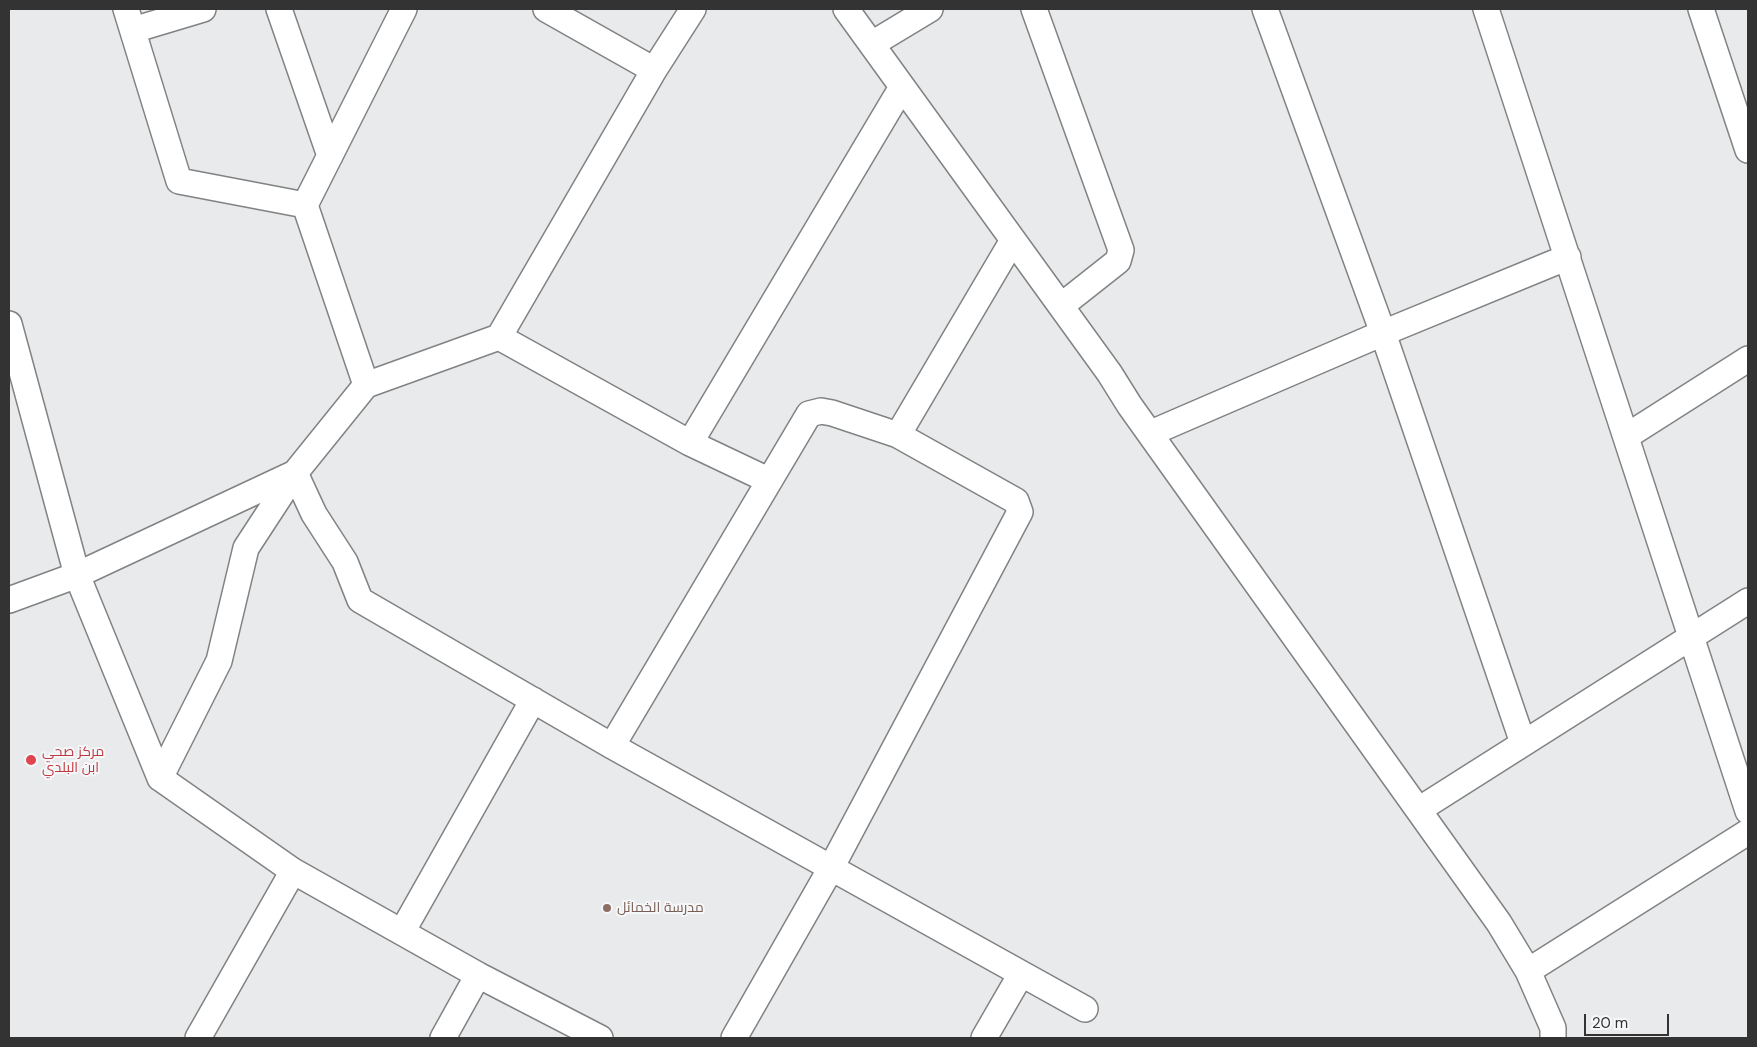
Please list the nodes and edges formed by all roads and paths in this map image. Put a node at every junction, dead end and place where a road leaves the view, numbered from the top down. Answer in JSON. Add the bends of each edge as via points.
{"nodes":[{"id":1,"x":202,"y":9,"type":"edge"},
{"id":2,"x":279,"y":9,"type":"edge"},
{"id":3,"x":404,"y":9,"type":"edge"},
{"id":4,"x":546,"y":9,"type":"edge"},
{"id":5,"x":693,"y":9,"type":"edge"},
{"id":6,"x":846,"y":9,"type":"edge"},
{"id":7,"x":930,"y":9,"type":"edge"},
{"id":8,"x":1034,"y":9,"type":"edge"},
{"id":9,"x":1265,"y":9,"type":"edge"},
{"id":10,"x":1486,"y":9,"type":"edge"},
{"id":11,"x":1702,"y":9,"type":"edge"},
{"id":12,"x":130,"y":20,"type":"edge"},
{"id":13,"x":872,"y":44,"type":"junction"},
{"id":14,"x":654,"y":70,"type":"junction"},
{"id":15,"x":902,"y":86,"type":"junction"},
{"id":16,"x":1748,"y":150,"type":"edge"},
{"id":17,"x":330,"y":156,"type":"junction"},
{"id":18,"x":305,"y":205,"type":"junction"},
{"id":19,"x":1013,"y":240,"type":"junction"},
{"id":20,"x":1568,"y":257,"type":"junction"},
{"id":21,"x":1061,"y":306,"type":"junction"},
{"id":22,"x":9,"y":324,"type":"edge"},
{"id":23,"x":1383,"y":333,"type":"junction"},
{"id":24,"x":499,"y":337,"type":"junction"},
{"id":25,"x":1748,"y":359,"type":"edge"},
{"id":26,"x":366,"y":385,"type":"junction"},
{"id":27,"x":1150,"y":433,"type":"junction"},
{"id":28,"x":898,"y":435,"type":"junction"},
{"id":29,"x":1627,"y":436,"type":"junction"},
{"id":30,"x":690,"y":443,"type":"junction"},
{"id":31,"x":295,"y":473,"type":"junction"},
{"id":32,"x":768,"y":480,"type":"junction"},
{"id":33,"x":77,"y":575,"type":"junction"},
{"id":34,"x":9,"y":600,"type":"edge"},
{"id":35,"x":1748,"y":601,"type":"edge"},
{"id":36,"x":1692,"y":637,"type":"junction"},
{"id":37,"x":533,"y":700,"type":"junction"},
{"id":38,"x":1523,"y":743,"type":"junction"},
{"id":39,"x":612,"y":746,"type":"junction"},
{"id":40,"x":160,"y":778,"type":"junction"},
{"id":41,"x":1420,"y":809,"type":"junction"},
{"id":42,"x":1748,"y":811,"type":"edge"},
{"id":43,"x":1748,"y":832,"type":"edge"},
{"id":44,"x":831,"y":868,"type":"junction"},
{"id":45,"x":292,"y":871,"type":"junction"},
{"id":46,"x":402,"y":932,"type":"junction"},
{"id":47,"x":1528,"y":971,"type":"junction"},
{"id":48,"x":1021,"y":974,"type":"junction"},
{"id":49,"x":478,"y":975,"type":"junction"},
{"id":50,"x":1085,"y":1009,"type":"dead end"},
{"id":51,"x":198,"y":1038,"type":"edge"},
{"id":52,"x":444,"y":1038,"type":"edge"},
{"id":53,"x":600,"y":1038,"type":"edge"},
{"id":54,"x":734,"y":1038,"type":"edge"},
{"id":55,"x":984,"y":1038,"type":"edge"},
{"id":56,"x":1554,"y":1038,"type":"edge"}],
"edges":[{"from":1,"to":12,"type":"street"},
{"from":2,"to":17,"type":"street"},
{"from":3,"to":17,"type":"street"},
{"from":4,"to":14,"type":"street"},
{"from":5,"to":14,"type":"street"},
{"from":6,"to":13,"type":"street"},
{"from":7,"to":13,"type":"street"},
{"from":8,"to":21,"type":"street","via":[[1121,250],[1118,261]]},
{"from":9,"to":23,"type":"street"},
{"from":10,"to":20,"type":"street"},
{"from":11,"to":16,"type":"street"},
{"from":12,"to":18,"type":"street","via":[[179,181]]},
{"from":13,"to":15,"type":"street"},
{"from":14,"to":24,"type":"street"},
{"from":15,"to":19,"type":"street"},
{"from":15,"to":30,"type":"street"},
{"from":17,"to":18,"type":"street"},
{"from":18,"to":26,"type":"street"},
{"from":19,"to":21,"type":"street"},
{"from":19,"to":28,"type":"street"},
{"from":20,"to":23,"type":"street"},
{"from":20,"to":29,"type":"street"},
{"from":21,"to":27,"type":"street"},
{"from":22,"to":33,"type":"street"},
{"from":23,"to":27,"type":"street"},
{"from":23,"to":38,"type":"street"},
{"from":24,"to":26,"type":"street"},
{"from":24,"to":30,"type":"street"},
{"from":25,"to":29,"type":"street"},
{"from":26,"to":31,"type":"street"},
{"from":27,"to":41,"type":"street"},
{"from":28,"to":32,"type":"street","via":[[832,413],[809,414]]},
{"from":28,"to":44,"type":"street","via":[[1016,501],[1020,512]]},
{"from":29,"to":36,"type":"street"},
{"from":30,"to":32,"type":"street"},
{"from":31,"to":33,"type":"street"},
{"from":31,"to":37,"type":"street","via":[[314,514],[345,562],[360,600]]},
{"from":31,"to":40,"type":"street","via":[[246,548],[219,661]]},
{"from":32,"to":39,"type":"street"},
{"from":33,"to":34,"type":"street"},
{"from":33,"to":40,"type":"street"},
{"from":35,"to":36,"type":"street"},
{"from":36,"to":38,"type":"street"},
{"from":36,"to":42,"type":"street"},
{"from":37,"to":39,"type":"street"},
{"from":37,"to":46,"type":"street"},
{"from":38,"to":41,"type":"street"},
{"from":39,"to":44,"type":"street"},
{"from":40,"to":45,"type":"street"},
{"from":41,"to":47,"type":"street","via":[[1499,922]]},
{"from":43,"to":47,"type":"street"},
{"from":44,"to":48,"type":"street"},
{"from":44,"to":54,"type":"street"},
{"from":45,"to":46,"type":"street"},
{"from":45,"to":51,"type":"street"},
{"from":46,"to":49,"type":"street"},
{"from":47,"to":56,"type":"street","via":[[1553,1028]]},
{"from":48,"to":50,"type":"street"},
{"from":48,"to":55,"type":"street"},
{"from":49,"to":52,"type":"street"},
{"from":49,"to":53,"type":"street"}]}
